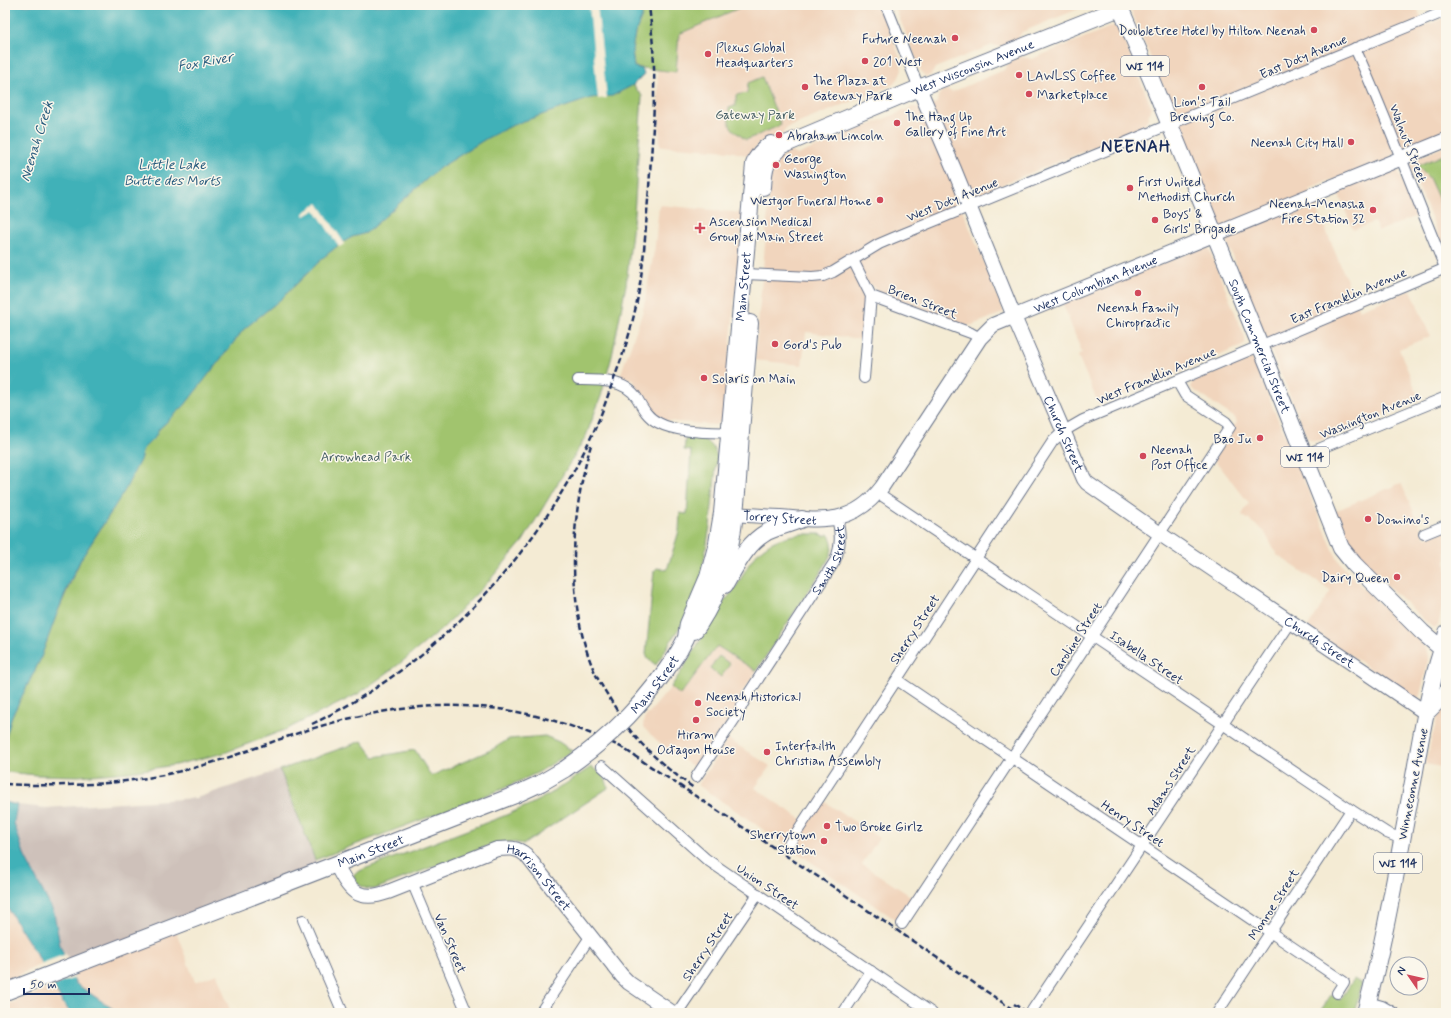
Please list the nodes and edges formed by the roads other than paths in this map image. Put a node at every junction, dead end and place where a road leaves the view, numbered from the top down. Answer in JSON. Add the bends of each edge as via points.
{"nodes":[{"id":1,"x":886,"y":5,"type":"edge"},
{"id":2,"x":1122,"y":6,"type":"edge"},
{"id":3,"x":1446,"y":11,"type":"edge"},
{"id":4,"x":1355,"y":48,"type":"junction"},
{"id":5,"x":919,"y":88,"type":"junction"},
{"id":6,"x":1169,"y":123,"type":"junction"},
{"id":7,"x":1446,"y":140,"type":"edge"},
{"id":8,"x":780,"y":146,"type":"joint"},
{"id":9,"x":1401,"y":158,"type":"junction"},
{"id":10,"x":969,"y":206,"type":"junction"},
{"id":11,"x":1214,"y":235,"type":"junction"},
{"id":12,"x":852,"y":260,"type":"junction"},
{"id":13,"x":1446,"y":268,"type":"edge"},
{"id":14,"x":749,"y":274,"type":"junction"},
{"id":15,"x":872,"y":296,"type":"junction"},
{"id":16,"x":1014,"y":317,"type":"junction"},
{"id":17,"x":980,"y":338,"type":"junction"},
{"id":18,"x":1260,"y":345,"type":"junction"},
{"id":19,"x":864,"y":378,"type":"dead end"},
{"id":20,"x":578,"y":380,"type":"dead end"},
{"id":21,"x":1177,"y":380,"type":"junction"},
{"id":22,"x":1446,"y":397,"type":"edge"},
{"id":23,"x":1064,"y":431,"type":"junction"},
{"id":24,"x":735,"y":433,"type":"junction"},
{"id":25,"x":1304,"y":455,"type":"junction"},
{"id":26,"x":878,"y":494,"type":"junction"},
{"id":27,"x":729,"y":513,"type":"junction"},
{"id":28,"x":837,"y":518,"type":"junction"},
{"id":29,"x":802,"y":519,"type":"junction"},
{"id":30,"x":1446,"y":525,"type":"edge"},
{"id":31,"x":1160,"y":533,"type":"junction"},
{"id":32,"x":1424,"y":534,"type":"dead end"},
{"id":33,"x":976,"y":558,"type":"junction"},
{"id":34,"x":712,"y":600,"type":"junction"},
{"id":35,"x":1290,"y":622,"type":"junction"},
{"id":36,"x":1446,"y":632,"type":"edge"},
{"id":37,"x":1092,"y":636,"type":"junction"},
{"id":38,"x":682,"y":645,"type":"junction"},
{"id":39,"x":1444,"y":651,"type":"edge"},
{"id":40,"x":897,"y":680,"type":"junction"},
{"id":41,"x":1446,"y":693,"type":"edge"},
{"id":42,"x":1426,"y":713,"type":"junction"},
{"id":43,"x":1223,"y":724,"type":"junction"},
{"id":44,"x":1012,"y":758,"type":"junction"},
{"id":45,"x":602,"y":766,"type":"dead end"},
{"id":46,"x":696,"y":777,"type":"dead end"},
{"id":47,"x":1351,"y":810,"type":"junction"},
{"id":48,"x":1402,"y":839,"type":"junction"},
{"id":49,"x":789,"y":844,"type":"dead end"},
{"id":50,"x":1143,"y":846,"type":"junction"},
{"id":51,"x":336,"y":864,"type":"junction"},
{"id":52,"x":412,"y":882,"type":"junction"},
{"id":53,"x":758,"y":894,"type":"junction"},
{"id":54,"x":304,"y":920,"type":"dead end"},
{"id":55,"x":902,"y":924,"type":"dead end"},
{"id":56,"x":1270,"y":932,"type":"junction"},
{"id":57,"x":590,"y":937,"type":"junction"},
{"id":58,"x":870,"y":971,"type":"junction"},
{"id":59,"x":5,"y":992,"type":"edge"},
{"id":60,"x":1337,"y":993,"type":"dead end"},
{"id":61,"x":1366,"y":1007,"type":"edge"},
{"id":62,"x":1031,"y":1012,"type":"dead end"},
{"id":63,"x":343,"y":1013,"type":"edge"},
{"id":64,"x":467,"y":1013,"type":"edge"},
{"id":65,"x":540,"y":1013,"type":"edge"},
{"id":66,"x":673,"y":1013,"type":"edge"},
{"id":67,"x":677,"y":1013,"type":"edge"},
{"id":68,"x":843,"y":1013,"type":"edge"},
{"id":69,"x":932,"y":1013,"type":"edge"},
{"id":70,"x":1217,"y":1013,"type":"edge"},
{"id":71,"x":1394,"y":1013,"type":"edge"}],
"edges":[{"from":1,"to":5,"type":"street","name":"Church Street"},
{"from":2,"to":5,"type":"main road","name":"West Wisconsin Avenue"},
{"from":2,"to":6,"type":"main road","name":"South Commercial Street","number":"WI 114"},
{"from":3,"to":4,"type":"street","name":"East Doty Avenue"},
{"from":4,"to":6,"type":"street","name":"East Doty Avenue"},
{"from":4,"to":9,"type":"street","name":"Walnut Street"},
{"from":5,"to":8,"type":"main road","name":"West Wisconsin Avenue"},
{"from":5,"to":10,"type":"street","name":"Church Street"},
{"from":6,"to":10,"type":"street","name":"West Doty Avenue"},
{"from":6,"to":11,"type":"main road","name":"South Commercial Street","number":"WI 114"},
{"from":7,"to":9,"type":"street","name":"West Columbian Avenue"},
{"from":8,"to":14,"type":"main road","name":"Main Street","via":[[771,144],[758,155],[754,164]]},
{"from":9,"to":11,"type":"street","name":"West Columbian Avenue"},
{"from":9,"to":13,"type":"street","name":"Walnut Street"},
{"from":10,"to":12,"type":"street","name":"West Doty Avenue","via":[[879,244]]},
{"from":10,"to":16,"type":"street","name":"Church Street"},
{"from":11,"to":16,"type":"street","name":"West Columbian Avenue"},
{"from":11,"to":18,"type":"main road","name":"South Commercial Street","number":"WI 114"},
{"from":12,"to":14,"type":"street","name":"West Doty Avenue","via":[[822,276]]},
{"from":12,"to":15,"type":"street","name":"Brien Street"},
{"from":13,"to":18,"type":"street","name":"East Franklin Avenue"},
{"from":14,"to":24,"type":"main road","name":"Main Street"},
{"from":15,"to":17,"type":"street","name":"Brien Street"},
{"from":15,"to":19,"type":"street"},
{"from":16,"to":17,"type":"street","name":"West Columbian Avenue","via":[[993,325]]},
{"from":16,"to":23,"type":"street","name":"Church Street"},
{"from":17,"to":26,"type":"street","name":"Smith Street"},
{"from":18,"to":21,"type":"street","name":"West Franklin Avenue"},
{"from":18,"to":25,"type":"main road","name":"South Commercial Street","number":"WI 114"},
{"from":20,"to":24,"type":"street","via":[[608,381],[624,388],[636,398],[649,416],[668,427]]},
{"from":21,"to":23,"type":"street","name":"West Franklin Avenue","via":[[1083,420]]},
{"from":21,"to":31,"type":"street","name":"Caroline Street","via":[[1185,395],[1230,427]]},
{"from":22,"to":25,"type":"street","name":"Washington Avenue"},
{"from":23,"to":31,"type":"street","name":"Church Street","via":[[1087,483]]},
{"from":23,"to":33,"type":"street","name":"Sherry Street","via":[[1053,441]]},
{"from":24,"to":27,"type":"main road","name":"Main Street"},
{"from":25,"to":39,"type":"main road","name":"South Commercial Street","number":"WI 114","via":[[1345,555]]},
{"from":26,"to":28,"type":"street","name":"Smith Street","via":[[858,510]]},
{"from":26,"to":33,"type":"street","name":"Isabella Street"},
{"from":27,"to":29,"type":"street","name":"Torrey Street"},
{"from":27,"to":34,"type":"main road","name":"Main Street","via":[[728,555]]},
{"from":27,"to":38,"type":"main road","name":"Main Street"},
{"from":28,"to":29,"type":"street","name":"Torrey Street"},
{"from":28,"to":46,"type":"street","name":"Smith Street","via":[[841,537],[835,561]]},
{"from":29,"to":34,"type":"main road","via":[[768,532],[754,542],[724,587]]},
{"from":30,"to":32,"type":"street"},
{"from":31,"to":35,"type":"street","name":"Church Street"},
{"from":31,"to":37,"type":"street","name":"Caroline Street"},
{"from":33,"to":37,"type":"street","name":"Isabella Street"},
{"from":33,"to":40,"type":"street","name":"Sherry Street"},
{"from":34,"to":38,"type":"main road","name":"Main Street","via":[[696,629]]},
{"from":35,"to":42,"type":"street","name":"Church Street"},
{"from":35,"to":43,"type":"street","name":"Adams Street"},
{"from":36,"to":39,"type":"street"},
{"from":37,"to":43,"type":"street","name":"Isabella Street"},
{"from":37,"to":44,"type":"street","name":"Caroline Street"},
{"from":38,"to":51,"type":"main road","name":"Main Street","bridge":true,"via":[[651,692],[631,714],[600,743],[565,769],[515,795]]},
{"from":39,"to":42,"type":"main road","name":"Winneconne Avenue","number":"WI 114","via":[[1435,671]]},
{"from":40,"to":44,"type":"street","name":"Henry Street"},
{"from":40,"to":49,"type":"street","name":"Sherry Street"},
{"from":41,"to":42,"type":"main road"},
{"from":42,"to":48,"type":"main road","name":"Winneconne Avenue","number":"WI 114"},
{"from":43,"to":47,"type":"street","name":"Isabella Street"},
{"from":43,"to":50,"type":"street","name":"Adams Street"},
{"from":44,"to":50,"type":"street","name":"Henry Street"},
{"from":44,"to":55,"type":"street","name":"Caroline Street"},
{"from":45,"to":53,"type":"street","name":"Union Street","via":[[706,859]]},
{"from":47,"to":48,"type":"street","name":"Isabella Street","via":[[1387,833]]},
{"from":47,"to":56,"type":"street","name":"Monroe Street"},
{"from":48,"to":61,"type":"main road","name":"Winneconne Avenue","number":"WI 114","via":[[1387,922]]},
{"from":50,"to":56,"type":"street","name":"Henry Street"},
{"from":50,"to":62,"type":"street","name":"Adams Street"},
{"from":51,"to":52,"type":"street","name":"Harrison Street","via":[[350,888],[364,896],[377,895]]},
{"from":51,"to":59,"type":"main road","name":"Main Street"},
{"from":52,"to":57,"type":"street","name":"Harrison Street","via":[[497,849],[515,849],[526,855]]},
{"from":52,"to":64,"type":"street","name":"Van Street"},
{"from":53,"to":58,"type":"street","name":"Union Street"},
{"from":53,"to":67,"type":"street","name":"Sherry Street"},
{"from":54,"to":63,"type":"street"},
{"from":56,"to":60,"type":"street","name":"Henry Street","via":[[1344,982]]},
{"from":56,"to":70,"type":"street","name":"Monroe Street"},
{"from":57,"to":65,"type":"street"},
{"from":57,"to":66,"type":"street","name":"Harrison Street","via":[[629,983]]},
{"from":58,"to":68,"type":"street"},
{"from":58,"to":69,"type":"street","name":"Union Street"},
{"from":61,"to":71,"type":"street","via":[[1382,1006]]}]}
